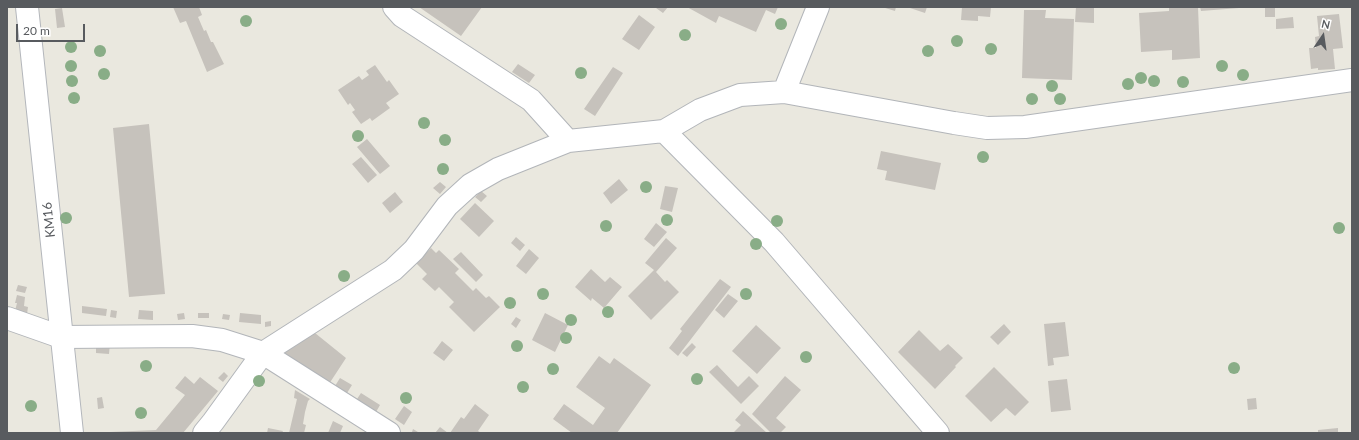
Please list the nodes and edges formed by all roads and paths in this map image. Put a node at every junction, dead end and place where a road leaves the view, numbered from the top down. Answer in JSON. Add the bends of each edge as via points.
{"nodes":[{"id":1,"x":26,"y":7,"type":"edge"},
{"id":2,"x":394,"y":7,"type":"edge"},
{"id":3,"x":818,"y":7,"type":"edge"},
{"id":4,"x":1352,"y":80,"type":"edge"},
{"id":5,"x":784,"y":92,"type":"junction"},
{"id":6,"x":664,"y":131,"type":"junction"},
{"id":7,"x":568,"y":141,"type":"junction"},
{"id":8,"x":7,"y":318,"type":"edge"},
{"id":9,"x":61,"y":337,"type":"junction"},
{"id":10,"x":263,"y":352,"type":"junction"},
{"id":11,"x":72,"y":433,"type":"edge"},
{"id":12,"x":204,"y":433,"type":"edge"},
{"id":13,"x":389,"y":433,"type":"edge"},
{"id":14,"x":938,"y":433,"type":"edge"}],
"edges":[{"from":1,"to":9,"type":"street","name":"KM16"},
{"from":2,"to":7,"type":"street","via":[[402,16],[531,100]]},
{"from":3,"to":5,"type":"street"},
{"from":4,"to":5,"type":"street","via":[[1025,128],[986,128]]},
{"from":5,"to":6,"type":"street","via":[[740,95],[700,110]]},
{"from":6,"to":7,"type":"street"},
{"from":6,"to":14,"type":"street","via":[[774,242]]},
{"from":7,"to":10,"type":"street","via":[[498,169],[470,185],[447,206],[414,250],[393,270]]},
{"from":8,"to":9,"type":"street"},
{"from":9,"to":10,"type":"street","via":[[192,336],[222,340]]},
{"from":9,"to":11,"type":"street","name":"KM16"},
{"from":10,"to":12,"type":"street"},
{"from":10,"to":13,"type":"street"}]}
